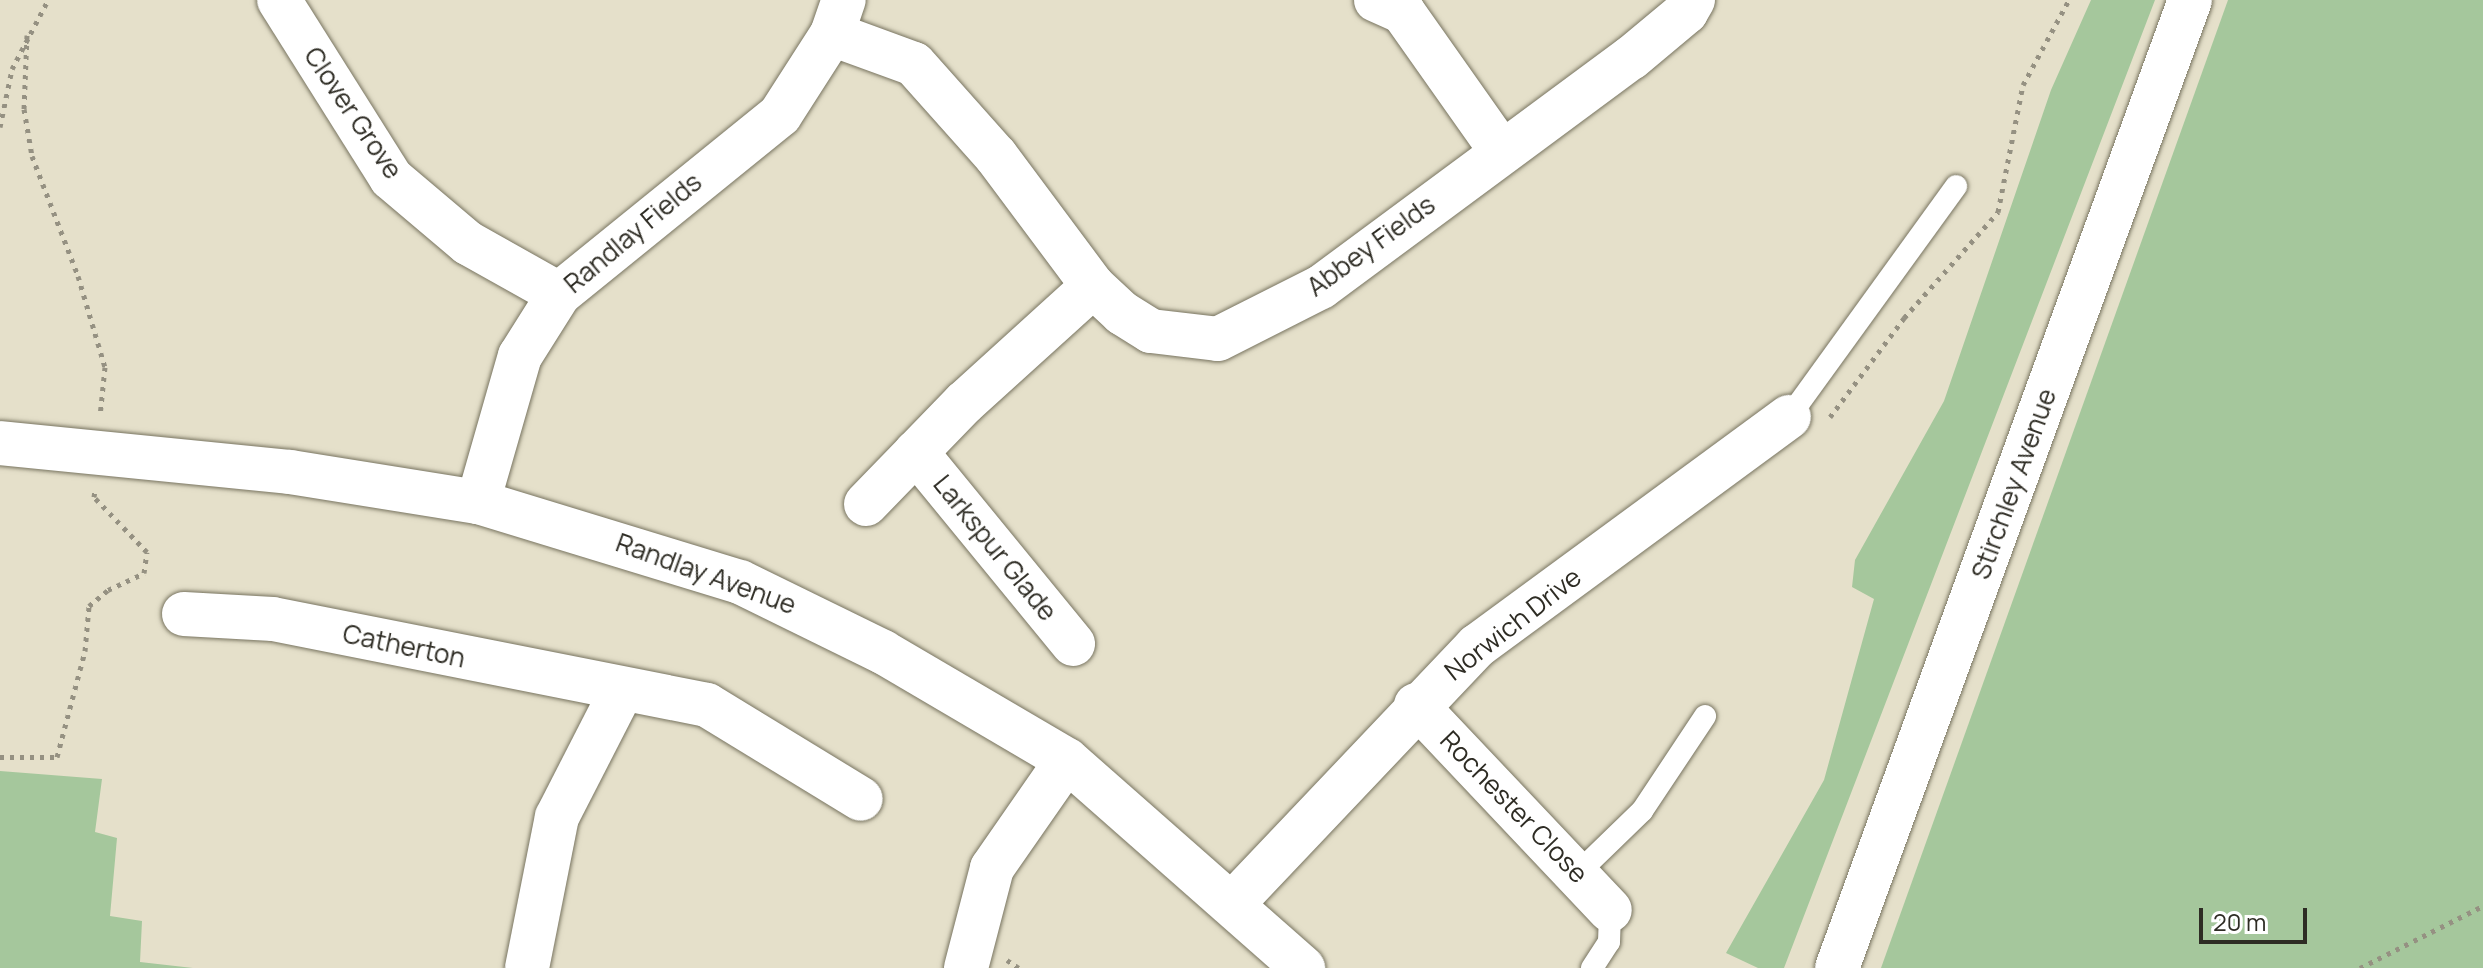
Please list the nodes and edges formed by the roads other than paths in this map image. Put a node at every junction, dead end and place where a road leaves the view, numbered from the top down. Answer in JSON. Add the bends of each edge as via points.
{"nodes":[{"id":1,"x":279,"y":0,"type":"edge"},
{"id":2,"x":1376,"y":0,"type":"edge"},
{"id":3,"x":1693,"y":0,"type":"edge"},
{"id":4,"x":2190,"y":0,"type":"edge"},
{"id":5,"x":838,"y":17,"type":"edge"},
{"id":6,"x":1501,"y":151,"type":"junction"},
{"id":7,"x":1956,"y":186,"type":"dead end"},
{"id":8,"x":1093,"y":286,"type":"junction"},
{"id":9,"x":559,"y":294,"type":"junction"},
{"id":10,"x":1789,"y":417,"type":"joint"},
{"id":11,"x":0,"y":443,"type":"edge"},
{"id":12,"x":916,"y":452,"type":"junction"},
{"id":13,"x":478,"y":502,"type":"junction"},
{"id":14,"x":866,"y":504,"type":"dead end"},
{"id":15,"x":184,"y":614,"type":"dead end"},
{"id":16,"x":1073,"y":644,"type":"dead end"},
{"id":17,"x":622,"y":690,"type":"junction"},
{"id":18,"x":1416,"y":705,"type":"junction"},
{"id":19,"x":1705,"y":716,"type":"dead end"},
{"id":20,"x":1067,"y":760,"type":"junction"},
{"id":21,"x":861,"y":799,"type":"dead end"},
{"id":22,"x":1579,"y":872,"type":"junction"},
{"id":23,"x":1234,"y":902,"type":"junction"},
{"id":24,"x":1610,"y":910,"type":"joint"},
{"id":25,"x":527,"y":968,"type":"edge"},
{"id":26,"x":966,"y":968,"type":"edge"},
{"id":27,"x":1303,"y":968,"type":"edge"},
{"id":28,"x":1592,"y":968,"type":"edge"},
{"id":29,"x":1837,"y":968,"type":"edge"}],
"edges":[{"from":1,"to":9,"type":"street","name":"Clover Grove","via":[[391,178],[468,243]]},
{"from":2,"to":6,"type":"street","via":[[1403,12]]},
{"from":3,"to":6,"type":"street","name":"Abbey Fields","via":[[1631,58]]},
{"from":4,"to":29,"type":"street","name":"Stirchley Avenue"},
{"from":5,"to":8,"type":"street","name":"Abbey Fields","via":[[914,64],[996,156]]},
{"from":5,"to":9,"type":"street","name":"Randlay Fields","via":[[780,115]]},
{"from":6,"to":8,"type":"street","name":"Abbey Fields","via":[[1321,287],[1218,339],[1151,331]]},
{"from":7,"to":10,"type":"lane"},
{"from":8,"to":12,"type":"street","name":"Larkspur Glade"},
{"from":9,"to":13,"type":"street","name":"Randlay Fields","via":[[520,356]]},
{"from":10,"to":18,"type":"street","name":"Norwich Drive","via":[[1477,646]]},
{"from":11,"to":13,"type":"street","name":"Randlay Avenue","via":[[290,472]]},
{"from":12,"to":14,"type":"street","name":"Larkspur Glade"},
{"from":12,"to":16,"type":"street","name":"Larkspur Glade"},
{"from":13,"to":20,"type":"street","name":"Randlay Avenue","via":[[694,565],[793,603]]},
{"from":15,"to":17,"type":"street","name":"Catherton","via":[[273,619]]},
{"from":17,"to":21,"type":"street","name":"Catherton","via":[[707,705]]},
{"from":17,"to":25,"type":"street","via":[[557,817]]},
{"from":18,"to":22,"type":"street","name":"Rochester Close"},
{"from":18,"to":23,"type":"street","name":"Norwich Drive","via":[[1333,802]]},
{"from":19,"to":22,"type":"lane","via":[[1642,811]]},
{"from":20,"to":23,"type":"street","name":"Randlay Avenue"},
{"from":20,"to":26,"type":"street","via":[[992,868]]},
{"from":22,"to":24,"type":"street","name":"Rochester Close"},
{"from":23,"to":27,"type":"street","name":"Randlay Avenue"},
{"from":24,"to":28,"type":"lane","via":[[1609,942]]}]}
